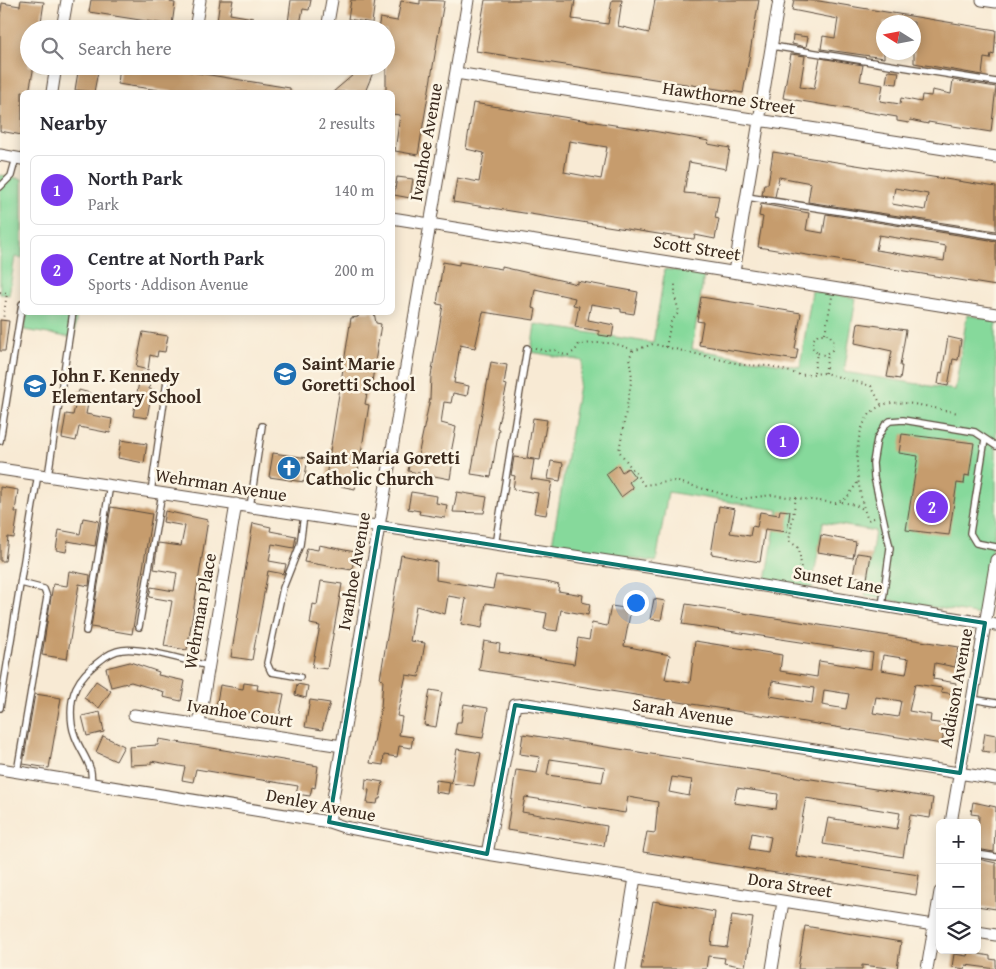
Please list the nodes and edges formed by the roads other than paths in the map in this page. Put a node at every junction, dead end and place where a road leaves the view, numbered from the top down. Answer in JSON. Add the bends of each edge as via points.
{"nodes":[{"id":1,"x":67,"y":0,"type":"edge"},
{"id":2,"x":200,"y":0,"type":"edge"},
{"id":3,"x":332,"y":0,"type":"edge"},
{"id":4,"x":468,"y":0,"type":"edge"},
{"id":5,"x":779,"y":0,"type":"edge"},
{"id":6,"x":982,"y":0,"type":"edge"},
{"id":7,"x":996,"y":2,"type":"edge"},
{"id":8,"x":64,"y":20,"type":"edge"},
{"id":9,"x":197,"y":20,"type":"edge"},
{"id":10,"x":329,"y":20,"type":"edge"},
{"id":11,"x":772,"y":46,"type":"junction"},
{"id":12,"x":456,"y":72,"type":"junction"},
{"id":13,"x":55,"y":75,"type":"edge"},
{"id":14,"x":996,"y":82,"type":"edge"},
{"id":15,"x":52,"y":90,"type":"edge"},
{"id":16,"x":760,"y":121,"type":"junction"},
{"id":17,"x":0,"y":155,"type":"edge"},
{"id":18,"x":996,"y":157,"type":"edge"},
{"id":19,"x":19,"y":158,"type":"edge"},
{"id":20,"x":0,"y":187,"type":"edge"},
{"id":21,"x":747,"y":197,"type":"junction"},
{"id":22,"x":395,"y":218,"type":"edge"},
{"id":23,"x":430,"y":224,"type":"junction"},
{"id":24,"x":996,"y":236,"type":"edge"},
{"id":25,"x":734,"y":272,"type":"junction"},
{"id":26,"x":996,"y":314,"type":"edge"},
{"id":27,"x":20,"y":315,"type":"edge"},
{"id":28,"x":72,"y":315,"type":"edge"},
{"id":29,"x":527,"y":348,"type":"road end"},
{"id":30,"x":167,"y":381,"type":"dead end"},
{"id":31,"x":262,"y":426,"type":"dead end"},
{"id":32,"x":985,"y":439,"type":"junction"},
{"id":33,"x":0,"y":441,"type":"edge"},
{"id":34,"x":996,"y":446,"type":"edge"},
{"id":35,"x":0,"y":469,"type":"edge"},
{"id":36,"x":43,"y":475,"type":"junction"},
{"id":37,"x":110,"y":485,"type":"junction"},
{"id":38,"x":157,"y":492,"type":"junction"},
{"id":39,"x":236,"y":504,"type":"junction"},
{"id":40,"x":250,"y":506,"type":"junction"},
{"id":41,"x":304,"y":515,"type":"junction"},
{"id":42,"x":379,"y":527,"type":"junction"},
{"id":43,"x":495,"y":544,"type":"junction"},
{"id":44,"x":996,"y":547,"type":"edge"},
{"id":45,"x":996,"y":560,"type":"edge"},
{"id":46,"x":674,"y":571,"type":"joint"},
{"id":47,"x":21,"y":584,"type":"junction"},
{"id":48,"x":882,"y":606,"type":"junction"},
{"id":49,"x":991,"y":624,"type":"edge"},
{"id":50,"x":139,"y":627,"type":"dead end"},
{"id":51,"x":86,"y":631,"type":"dead end"},
{"id":52,"x":209,"y":666,"type":"junction"},
{"id":53,"x":300,"y":677,"type":"dead end"},
{"id":54,"x":972,"y":699,"type":"junction"},
{"id":55,"x":996,"y":703,"type":"edge"},
{"id":56,"x":0,"y":708,"type":"edge"},
{"id":57,"x":134,"y":715,"type":"dead end"},
{"id":58,"x":199,"y":724,"type":"junction"},
{"id":59,"x":342,"y":746,"type":"junction"},
{"id":60,"x":0,"y":769,"type":"edge"},
{"id":61,"x":17,"y":772,"type":"junction"},
{"id":62,"x":960,"y":773,"type":"junction"},
{"id":63,"x":996,"y":778,"type":"edge"},
{"id":64,"x":92,"y":783,"type":"junction"},
{"id":65,"x":953,"y":819,"type":"edge"},
{"id":66,"x":329,"y":822,"type":"junction"},
{"id":67,"x":487,"y":854,"type":"junction"},
{"id":68,"x":981,"y":855,"type":"edge"},
{"id":69,"x":996,"y":857,"type":"edge"},
{"id":70,"x":635,"y":878,"type":"junction"},
{"id":71,"x":783,"y":902,"type":"junction"},
{"id":72,"x":936,"y":925,"type":"edge"},
{"id":73,"x":936,"y":929,"type":"edge"},
{"id":74,"x":981,"y":933,"type":"edge"},
{"id":75,"x":996,"y":935,"type":"edge"},
{"id":76,"x":620,"y":969,"type":"edge"},
{"id":77,"x":772,"y":969,"type":"edge"},
{"id":78,"x":927,"y":969,"type":"edge"}],
"edges":[{"from":1,"to":8,"type":"street"},
{"from":2,"to":9,"type":"street"},
{"from":3,"to":10,"type":"street"},
{"from":4,"to":12,"type":"street","name":"Ivanhoe Avenue"},
{"from":5,"to":11,"type":"street"},
{"from":6,"to":7,"type":"street"},
{"from":11,"to":14,"type":"lane"},
{"from":11,"to":16,"type":"street"},
{"from":12,"to":16,"type":"street","name":"Hawthorne Street"},
{"from":12,"to":23,"type":"street","name":"Ivanhoe Avenue"},
{"from":13,"to":15,"type":"street"},
{"from":16,"to":18,"type":"street","name":"Hawthorne Street"},
{"from":16,"to":21,"type":"street"},
{"from":17,"to":19,"type":"street"},
{"from":19,"to":20,"type":"lane","via":[[11,176]]},
{"from":21,"to":24,"type":"lane"},
{"from":21,"to":25,"type":"street"},
{"from":22,"to":23,"type":"street","name":"Scott Street"},
{"from":23,"to":25,"type":"street","name":"Scott Street"},
{"from":23,"to":42,"type":"street","name":"Ivanhoe Avenue"},
{"from":25,"to":26,"type":"street","name":"Scott Street"},
{"from":27,"to":33,"type":"lane"},
{"from":28,"to":36,"type":"lane"},
{"from":29,"to":43,"type":"lane"},
{"from":30,"to":38,"type":"lane"},
{"from":31,"to":40,"type":"lane"},
{"from":32,"to":34,"type":"lane"},
{"from":32,"to":44,"type":"lane","via":[[970,533],[976,543]]},
{"from":32,"to":48,"type":"lane","via":[[975,432],[903,420],[890,421],[881,430],[874,450],[874,476],[890,548]]},
{"from":35,"to":36,"type":"street","name":"Wehrman Avenue"},
{"from":36,"to":37,"type":"street","name":"Wehrman Avenue"},
{"from":36,"to":47,"type":"lane"},
{"from":37,"to":38,"type":"street","name":"Wehrman Avenue"},
{"from":37,"to":51,"type":"lane"},
{"from":38,"to":39,"type":"street","name":"Wehrman Avenue"},
{"from":38,"to":50,"type":"lane"},
{"from":39,"to":40,"type":"street","name":"Wehrman Avenue"},
{"from":39,"to":52,"type":"street","name":"Wehrman Place"},
{"from":40,"to":41,"type":"street","name":"Wehrman Avenue"},
{"from":41,"to":42,"type":"street","name":"Wehrman Avenue"},
{"from":41,"to":53,"type":"lane","via":[[300,544],[282,588],[267,663],[271,672]]},
{"from":42,"to":43,"type":"street","name":"Wehrman Avenue"},
{"from":42,"to":59,"type":"street","name":"Ivanhoe Avenue"},
{"from":43,"to":46,"type":"street","name":"Wehrman Avenue"},
{"from":45,"to":49,"type":"street","name":"Addison Avenue"},
{"from":46,"to":48,"type":"street","name":"Sunset Lane"},
{"from":47,"to":56,"type":"lane"},
{"from":47,"to":61,"type":"lane","via":[[44,589],[47,597]]},
{"from":48,"to":49,"type":"street","name":"Sunset Lane"},
{"from":49,"to":54,"type":"street","name":"Addison Avenue"},
{"from":52,"to":58,"type":"street","name":"Wehrman Place"},
{"from":52,"to":64,"type":"lane","via":[[121,650],[88,668],[78,680],[72,703],[72,725],[78,746],[90,768]]},
{"from":54,"to":55,"type":"lane"},
{"from":54,"to":62,"type":"street","name":"Addison Avenue"},
{"from":57,"to":58,"type":"street","name":"Ivanhoe Court"},
{"from":58,"to":59,"type":"street","name":"Ivanhoe Court"},
{"from":59,"to":66,"type":"street","name":"Ivanhoe Avenue"},
{"from":60,"to":61,"type":"street","name":"Denley Avenue"},
{"from":61,"to":64,"type":"street","name":"Denley Avenue"},
{"from":62,"to":63,"type":"street","name":"Sarah Avenue"},
{"from":62,"to":65,"type":"street","name":"Addison Avenue"},
{"from":62,"to":67,"type":"street","name":"Sarah Avenue","via":[[528,704],[515,705]]},
{"from":64,"to":66,"type":"street","name":"Denley Avenue"},
{"from":66,"to":67,"type":"street","name":"Denley Avenue"},
{"from":67,"to":70,"type":"street","name":"Denley Avenue"},
{"from":68,"to":69,"type":"lane"},
{"from":70,"to":71,"type":"street","name":"Dora Street"},
{"from":70,"to":76,"type":"street"},
{"from":71,"to":72,"type":"street","name":"Dora Street"},
{"from":71,"to":77,"type":"street"},
{"from":73,"to":78,"type":"street"},
{"from":74,"to":75,"type":"street"}]}
